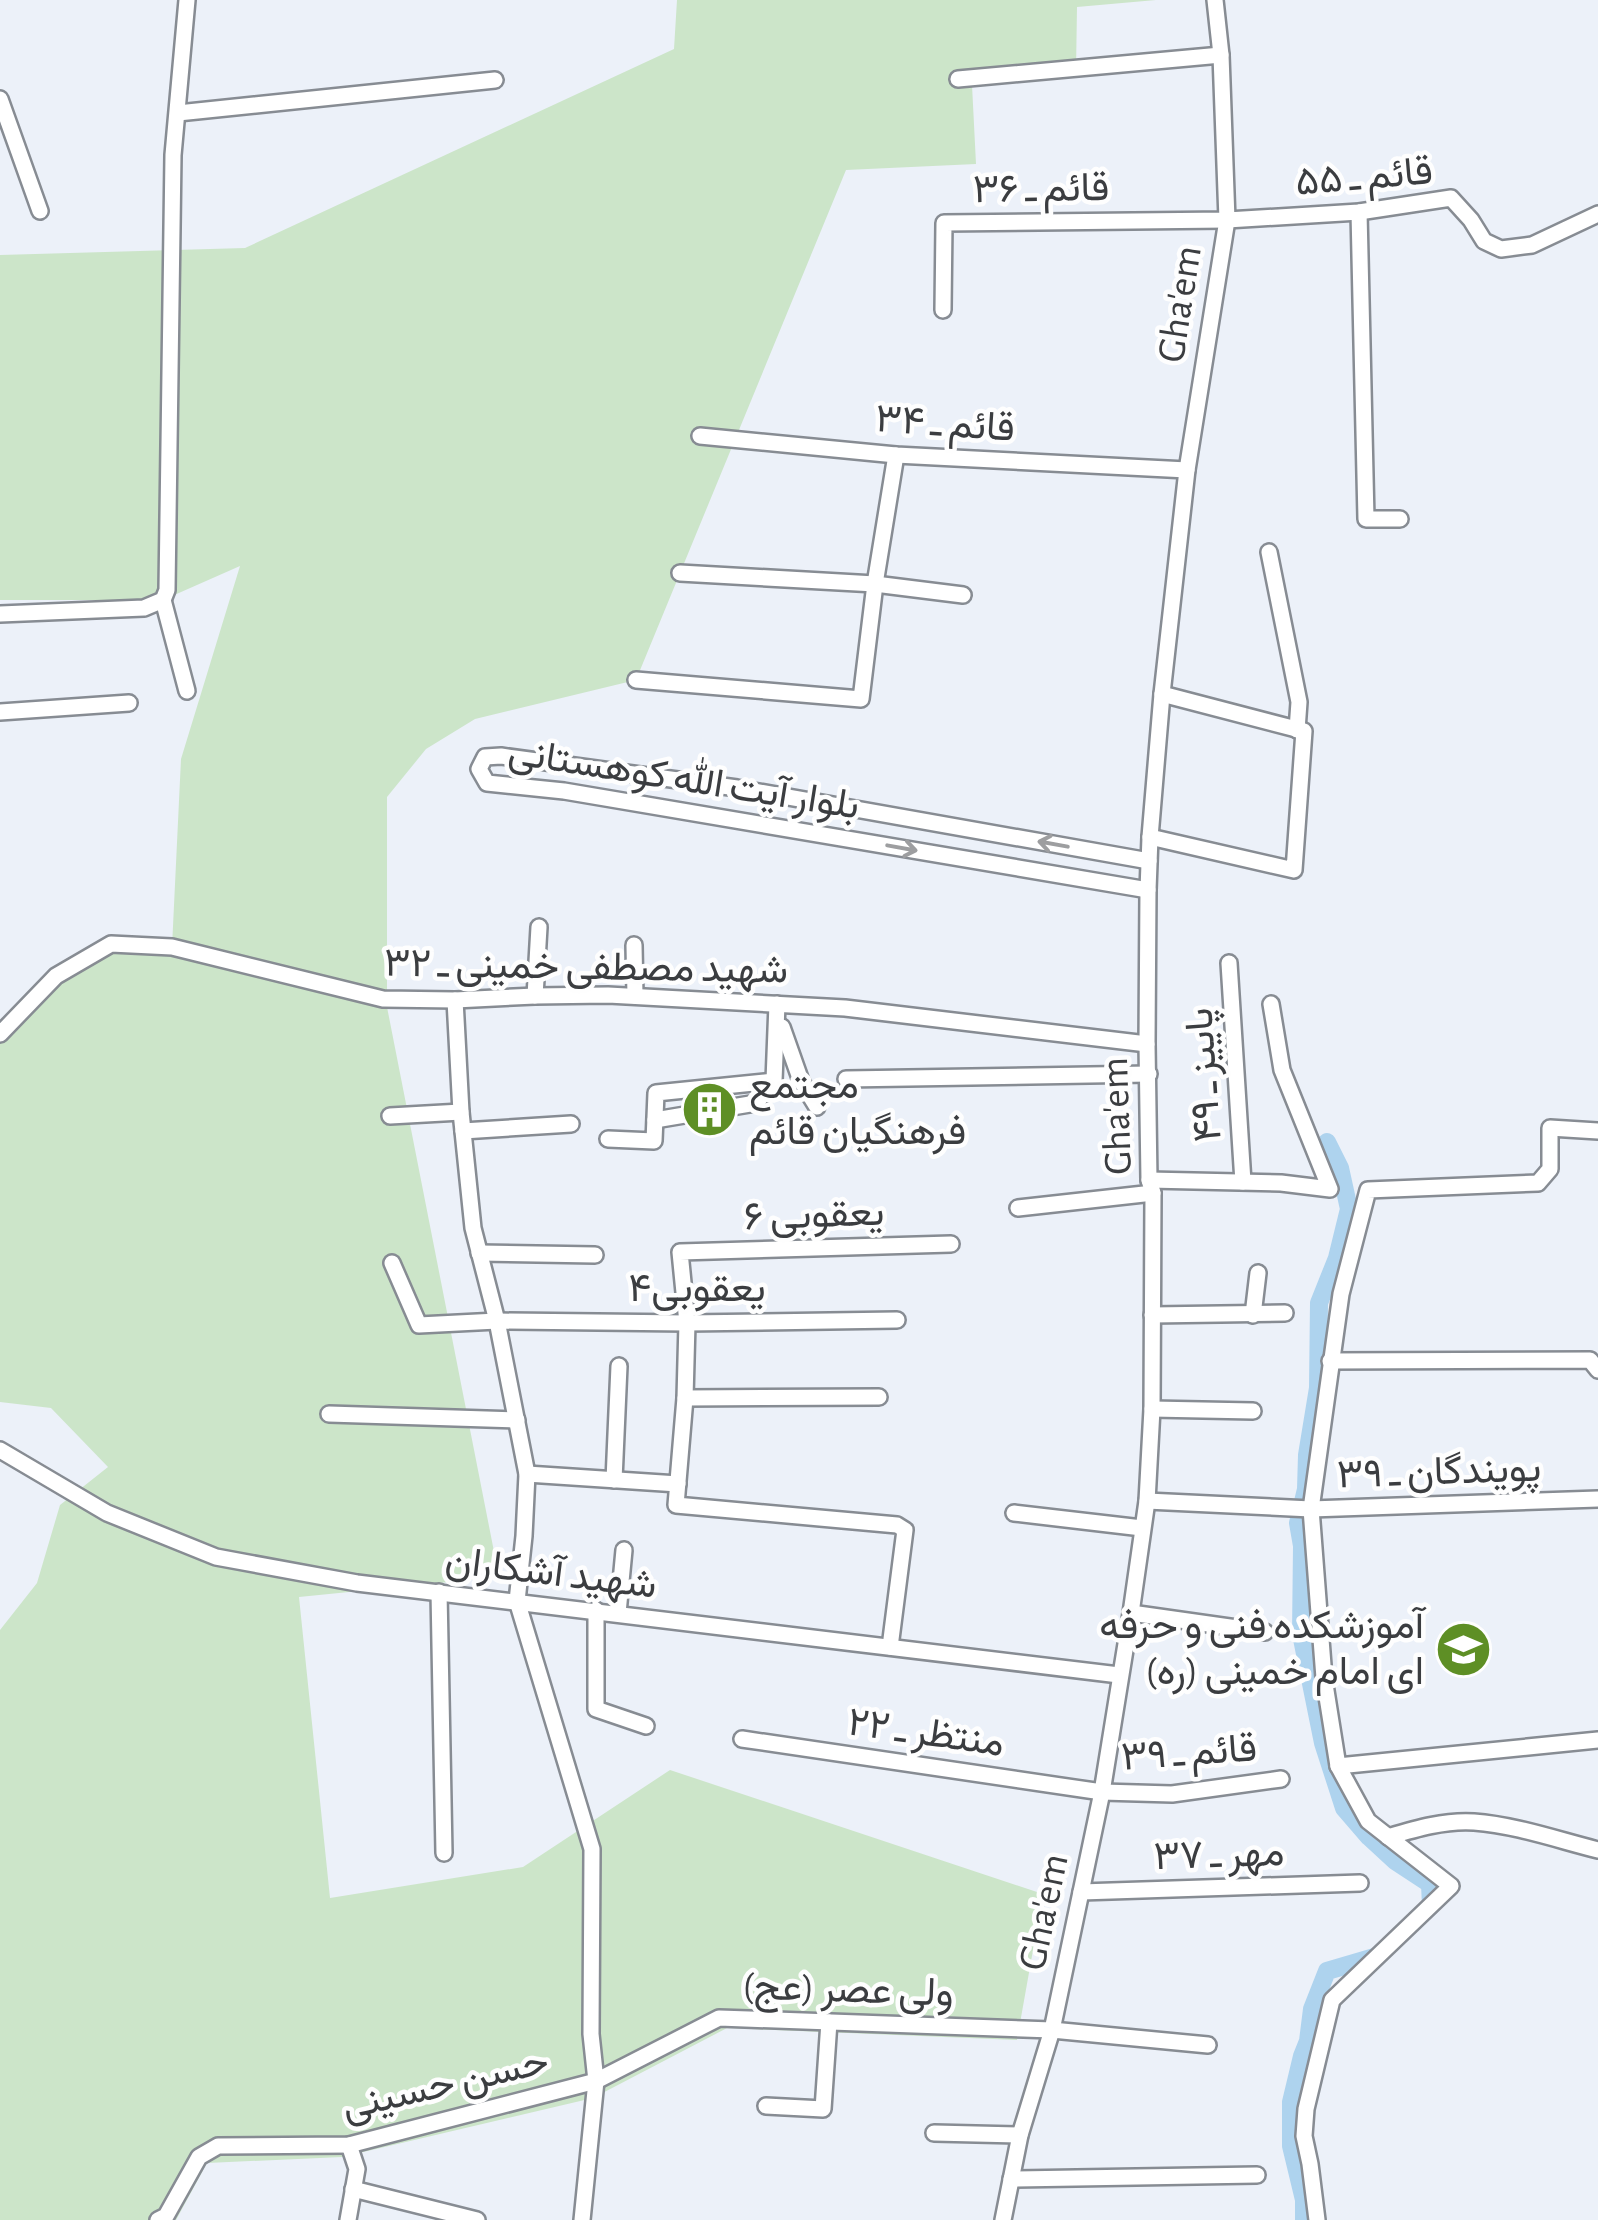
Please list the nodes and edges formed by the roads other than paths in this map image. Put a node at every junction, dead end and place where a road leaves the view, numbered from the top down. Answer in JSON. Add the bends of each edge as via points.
{"nodes":[{"id":1,"x":187,"y":0,"type":"edge"},
{"id":2,"x":1215,"y":0,"type":"edge"},
{"id":3,"x":1221,"y":54,"type":"junction"},
{"id":4,"x":958,"y":79,"type":"dead end"},
{"id":5,"x":495,"y":80,"type":"dead end"},
{"id":6,"x":0,"y":99,"type":"edge"},
{"id":7,"x":178,"y":113,"type":"junction"},
{"id":8,"x":40,"y":211,"type":"dead end"},
{"id":9,"x":1359,"y":212,"type":"junction"},
{"id":10,"x":1598,"y":214,"type":"edge"},
{"id":11,"x":1227,"y":220,"type":"junction"},
{"id":12,"x":943,"y":310,"type":"dead end"},
{"id":13,"x":700,"y":436,"type":"dead end"},
{"id":14,"x":896,"y":455,"type":"junction"},
{"id":15,"x":1187,"y":470,"type":"junction"},
{"id":16,"x":1400,"y":519,"type":"dead end"},
{"id":17,"x":1269,"y":552,"type":"dead end"},
{"id":18,"x":680,"y":573,"type":"dead end"},
{"id":19,"x":876,"y":584,"type":"junction"},
{"id":20,"x":963,"y":594,"type":"dead end"},
{"id":21,"x":163,"y":600,"type":"junction"},
{"id":22,"x":0,"y":614,"type":"edge"},
{"id":23,"x":636,"y":680,"type":"dead end"},
{"id":24,"x":186,"y":691,"type":"dead end"},
{"id":25,"x":1162,"y":694,"type":"junction"},
{"id":26,"x":129,"y":703,"type":"dead end"},
{"id":27,"x":0,"y":712,"type":"edge"},
{"id":28,"x":1297,"y":730,"type":"junction"},
{"id":29,"x":1150,"y":837,"type":"junction"},
{"id":30,"x":1149,"y":861,"type":"junction"},
{"id":31,"x":1148,"y":890,"type":"junction"},
{"id":32,"x":544,"y":931,"type":"dead end"},
{"id":33,"x":634,"y":945,"type":"dead end"},
{"id":34,"x":1229,"y":964,"type":"dead end"},
{"id":35,"x":536,"y":996,"type":"junction"},
{"id":36,"x":634,"y":996,"type":"junction"},
{"id":37,"x":455,"y":1000,"type":"junction"},
{"id":38,"x":777,"y":1004,"type":"junction"},
{"id":39,"x":1271,"y":1004,"type":"dead end"},
{"id":40,"x":0,"y":1034,"type":"edge"},
{"id":41,"x":1147,"y":1044,"type":"junction"},
{"id":42,"x":1149,"y":1074,"type":"junction"},
{"id":43,"x":846,"y":1079,"type":"dead end"},
{"id":44,"x":774,"y":1081,"type":"junction"},
{"id":45,"x":817,"y":1107,"type":"dead end"},
{"id":46,"x":461,"y":1112,"type":"junction"},
{"id":47,"x":390,"y":1116,"type":"dead end"},
{"id":48,"x":655,"y":1120,"type":"junction"},
{"id":49,"x":570,"y":1124,"type":"dead end"},
{"id":50,"x":463,"y":1131,"type":"junction"},
{"id":51,"x":1598,"y":1131,"type":"edge"},
{"id":52,"x":608,"y":1139,"type":"dead end"},
{"id":53,"x":1243,"y":1182,"type":"junction"},
{"id":54,"x":1151,"y":1186,"type":"junction"},
{"id":55,"x":1018,"y":1208,"type":"dead end"},
{"id":56,"x":950,"y":1244,"type":"dead end"},
{"id":57,"x":480,"y":1253,"type":"junction"},
{"id":58,"x":595,"y":1255,"type":"dead end"},
{"id":59,"x":392,"y":1263,"type":"dead end"},
{"id":60,"x":1258,"y":1273,"type":"dead end"},
{"id":61,"x":1285,"y":1313,"type":"dead end"},
{"id":62,"x":1152,"y":1315,"type":"junction"},
{"id":63,"x":1253,"y":1315,"type":"junction"},
{"id":64,"x":896,"y":1320,"type":"dead end"},
{"id":65,"x":497,"y":1321,"type":"junction"},
{"id":66,"x":686,"y":1323,"type":"junction"},
{"id":67,"x":1330,"y":1361,"type":"junction"},
{"id":68,"x":619,"y":1366,"type":"dead end"},
{"id":69,"x":1598,"y":1370,"type":"edge"},
{"id":70,"x":685,"y":1398,"type":"junction"},
{"id":71,"x":879,"y":1398,"type":"dead end"},
{"id":72,"x":1152,"y":1409,"type":"junction"},
{"id":73,"x":1252,"y":1411,"type":"dead end"},
{"id":74,"x":330,"y":1414,"type":"dead end"},
{"id":75,"x":517,"y":1420,"type":"junction"},
{"id":76,"x":0,"y":1450,"type":"edge"},
{"id":77,"x":527,"y":1474,"type":"junction"},
{"id":78,"x":614,"y":1480,"type":"junction"},
{"id":79,"x":678,"y":1484,"type":"junction"},
{"id":80,"x":1598,"y":1500,"type":"edge"},
{"id":81,"x":1147,"y":1501,"type":"junction"},
{"id":82,"x":1311,"y":1510,"type":"junction"},
{"id":83,"x":1014,"y":1513,"type":"dead end"},
{"id":84,"x":1142,"y":1528,"type":"junction"},
{"id":85,"x":624,"y":1550,"type":"dead end"},
{"id":86,"x":439,"y":1592,"type":"junction"},
{"id":87,"x":517,"y":1601,"type":"junction"},
{"id":88,"x":596,"y":1610,"type":"junction"},
{"id":89,"x":618,"y":1613,"type":"junction"},
{"id":90,"x":1131,"y":1613,"type":"junction"},
{"id":91,"x":1266,"y":1632,"type":"dead end"},
{"id":92,"x":890,"y":1647,"type":"junction"},
{"id":93,"x":1119,"y":1675,"type":"junction"},
{"id":94,"x":646,"y":1726,"type":"dead end"},
{"id":95,"x":742,"y":1739,"type":"dead end"},
{"id":96,"x":1598,"y":1740,"type":"edge"},
{"id":97,"x":1338,"y":1766,"type":"junction"},
{"id":98,"x":1281,"y":1779,"type":"dead end"},
{"id":99,"x":1102,"y":1792,"type":"junction"},
{"id":100,"x":1388,"y":1837,"type":"junction"},
{"id":101,"x":1598,"y":1850,"type":"edge"},
{"id":102,"x":444,"y":1853,"type":"dead end"},
{"id":103,"x":1360,"y":1884,"type":"dead end"},
{"id":104,"x":1081,"y":1892,"type":"junction"},
{"id":105,"x":829,"y":2022,"type":"junction"},
{"id":106,"x":1052,"y":2030,"type":"junction"},
{"id":107,"x":1208,"y":2045,"type":"dead end"},
{"id":108,"x":596,"y":2081,"type":"junction"},
{"id":109,"x":766,"y":2106,"type":"dead end"},
{"id":110,"x":934,"y":2133,"type":"dead end"},
{"id":111,"x":1020,"y":2135,"type":"junction"},
{"id":112,"x":349,"y":2145,"type":"junction"},
{"id":113,"x":1257,"y":2175,"type":"dead end"},
{"id":114,"x":1011,"y":2179,"type":"junction"},
{"id":115,"x":353,"y":2189,"type":"junction"},
{"id":116,"x":162,"y":2218,"type":"edge"},
{"id":117,"x":348,"y":2220,"type":"edge"},
{"id":118,"x":477,"y":2220,"type":"edge"},
{"id":119,"x":582,"y":2220,"type":"edge"},
{"id":120,"x":1003,"y":2220,"type":"edge"},
{"id":121,"x":1318,"y":2220,"type":"edge"}],
"edges":[{"from":1,"to":7,"type":"street"},
{"from":2,"to":3,"type":"street","name":"Gha'em"},
{"from":3,"to":4,"type":"street"},
{"from":3,"to":11,"type":"street","name":"Gha'em"},
{"from":5,"to":7,"type":"street"},
{"from":6,"to":8,"type":"street"},
{"from":7,"to":21,"type":"street"},
{"from":9,"to":10,"type":"street","name":"قائم ـ ۵۵","via":[[1451,198],[1484,241],[1500,249],[1532,245]]},
{"from":9,"to":11,"type":"street","name":"قائم ـ ۵۵"},
{"from":9,"to":16,"type":"street","via":[[1366,519]]},
{"from":11,"to":12,"type":"street","name":"قائم ـ ۳۶","via":[[944,223]]},
{"from":11,"to":15,"type":"street","name":"Gha'em"},
{"from":13,"to":14,"type":"street","name":"قائم ـ ۳۴"},
{"from":14,"to":15,"type":"street","name":"قائم ـ ۳۴"},
{"from":14,"to":19,"type":"street"},
{"from":15,"to":25,"type":"street","name":"Gha'em"},
{"from":17,"to":28,"type":"street","via":[[1298,702]]},
{"from":18,"to":19,"type":"street"},
{"from":19,"to":20,"type":"street"},
{"from":19,"to":23,"type":"street","via":[[861,699]]},
{"from":21,"to":22,"type":"street","via":[[144,608]]},
{"from":21,"to":24,"type":"street"},
{"from":25,"to":28,"type":"street"},
{"from":25,"to":29,"type":"street","name":"Gha'em"},
{"from":26,"to":27,"type":"street"},
{"from":28,"to":29,"type":"street","via":[[1304,732],[1294,870]]},
{"from":29,"to":30,"type":"street","name":"Gha'em"},
{"from":30,"to":31,"type":"street","name":"Gha'em"},
{"from":30,"to":31,"type":"street","name":"بلوار آیت الله کوهستانی","one_way":true,"via":[[698,782],[501,756],[485,757],[479,769],[487,783],[564,790]]},
{"from":31,"to":41,"type":"street","name":"Gha'em"},
{"from":32,"to":35,"type":"street"},
{"from":33,"to":36,"type":"street"},
{"from":34,"to":53,"type":"street","name":"پاییز ـ ۴۹"},
{"from":35,"to":36,"type":"street","name":"شهید مصطفی خمینی ـ ۳۲"},
{"from":35,"to":37,"type":"street","name":"شهید مصطفی خمینی ـ ۳۲"},
{"from":36,"to":38,"type":"street","name":"شهید مصطفی خمینی ـ ۳۲"},
{"from":37,"to":40,"type":"street","name":"شهید مصطفی خمینی ـ ۳۲","via":[[383,999],[172,947],[111,944],[56,976]]},
{"from":37,"to":46,"type":"street"},
{"from":38,"to":41,"type":"street","name":"شهید مصطفی خمینی ـ ۳۲"},
{"from":38,"to":44,"type":"street"},
{"from":38,"to":45,"type":"street","via":[[784,1038]]},
{"from":39,"to":53,"type":"street","name":"پاییز ـ ۴۹","via":[[1282,1070],[1330,1189]]},
{"from":41,"to":42,"type":"street","name":"Gha'em"},
{"from":42,"to":43,"type":"street"},
{"from":42,"to":54,"type":"street","name":"Gha'em"},
{"from":44,"to":48,"type":"street","via":[[756,1104]]},
{"from":44,"to":48,"type":"street","via":[[656,1092]]},
{"from":46,"to":47,"type":"street"},
{"from":46,"to":50,"type":"street"},
{"from":48,"to":52,"type":"street","via":[[654,1142]]},
{"from":49,"to":50,"type":"street"},
{"from":50,"to":57,"type":"street"},
{"from":51,"to":67,"type":"street","via":[[1550,1128],[1550,1169],[1538,1183],[1368,1190]]},
{"from":53,"to":54,"type":"street","name":"پاییز ـ ۴۹"},
{"from":54,"to":55,"type":"street","name":"پاییز ـ ۴۹"},
{"from":54,"to":62,"type":"street","name":"Gha'em"},
{"from":56,"to":66,"type":"street","name":"یعقوبی ۶","via":[[680,1252]]},
{"from":57,"to":58,"type":"street"},
{"from":57,"to":65,"type":"street"},
{"from":59,"to":65,"type":"street","name":"یعقوبی۴","via":[[420,1325]]},
{"from":60,"to":63,"type":"street"},
{"from":61,"to":63,"type":"street"},
{"from":62,"to":63,"type":"street"},
{"from":62,"to":72,"type":"street","name":"Gha'em"},
{"from":64,"to":66,"type":"street","name":"یعقوبی۴"},
{"from":65,"to":66,"type":"street","name":"یعقوبی۴"},
{"from":65,"to":75,"type":"street"},
{"from":66,"to":70,"type":"street"},
{"from":67,"to":69,"type":"street","via":[[1590,1360]]},
{"from":67,"to":82,"type":"street"},
{"from":68,"to":78,"type":"street"},
{"from":70,"to":71,"type":"street"},
{"from":70,"to":79,"type":"street"},
{"from":72,"to":73,"type":"street"},
{"from":72,"to":81,"type":"street","name":"Gha'em"},
{"from":74,"to":75,"type":"street"},
{"from":75,"to":77,"type":"street"},
{"from":76,"to":86,"type":"street","name":"شهید آشکاران","via":[[107,1512],[216,1557]]},
{"from":77,"to":78,"type":"street"},
{"from":77,"to":87,"type":"street"},
{"from":78,"to":79,"type":"street"},
{"from":79,"to":92,"type":"street","via":[[676,1505],[905,1530]]},
{"from":80,"to":82,"type":"street","name":"پویندگان ـ ۳۹"},
{"from":81,"to":82,"type":"street","name":"پویندگان ـ ۳۹"},
{"from":81,"to":84,"type":"street","name":"Gha'em"},
{"from":82,"to":97,"type":"street"},
{"from":83,"to":84,"type":"street"},
{"from":84,"to":90,"type":"street","name":"Gha'em"},
{"from":85,"to":89,"type":"street"},
{"from":86,"to":87,"type":"street","name":"شهید آشکاران"},
{"from":86,"to":102,"type":"street"},
{"from":87,"to":88,"type":"street","name":"شهید آشکاران"},
{"from":87,"to":108,"type":"street","via":[[592,1849]]},
{"from":88,"to":89,"type":"street","name":"شهید آشکاران"},
{"from":88,"to":94,"type":"street","via":[[596,1710]]},
{"from":89,"to":92,"type":"street","name":"شهید آشکاران"},
{"from":90,"to":91,"type":"street"},
{"from":90,"to":93,"type":"street","name":"Gha'em"},
{"from":92,"to":93,"type":"street","name":"شهید آشکاران"},
{"from":93,"to":99,"type":"street","name":"Gha'em"},
{"from":95,"to":99,"type":"street","name":"منتظر ـ ۲۲"},
{"from":96,"to":97,"type":"street"},
{"from":97,"to":100,"type":"street","via":[[1368,1822]]},
{"from":98,"to":99,"type":"street","name":"قائم ـ ۳۹","via":[[1172,1794]]},
{"from":99,"to":104,"type":"street","name":"Gha'em"},
{"from":100,"to":101,"type":"street","via":[[1471,1822]]},
{"from":100,"to":121,"type":"street","via":[[1451,1886],[1332,2000],[1304,2136]]},
{"from":103,"to":104,"type":"street","name":"مهر ـ ۳۷"},
{"from":104,"to":106,"type":"street","name":"Gha'em"},
{"from":105,"to":106,"type":"street","name":"ولی عصر (عج)"},
{"from":105,"to":108,"type":"street","name":"ولی عصر (عج)","via":[[719,2018]]},
{"from":105,"to":109,"type":"street","via":[[824,2109]]},
{"from":106,"to":107,"type":"street","name":"ولی عصر (عج)"},
{"from":106,"to":111,"type":"street","name":"Gha'em"},
{"from":108,"to":112,"type":"street","name":"حسن حسینی"},
{"from":108,"to":119,"type":"street"},
{"from":110,"to":111,"type":"street"},
{"from":111,"to":114,"type":"street","name":"Gha'em"},
{"from":112,"to":115,"type":"street","via":[[357,2168]]},
{"from":112,"to":116,"type":"street","name":"حسن حسینی","via":[[218,2146],[199,2157]]},
{"from":113,"to":114,"type":"street"},
{"from":114,"to":120,"type":"street","name":"Gha'em"},
{"from":115,"to":117,"type":"street"},
{"from":115,"to":118,"type":"street"}]}
